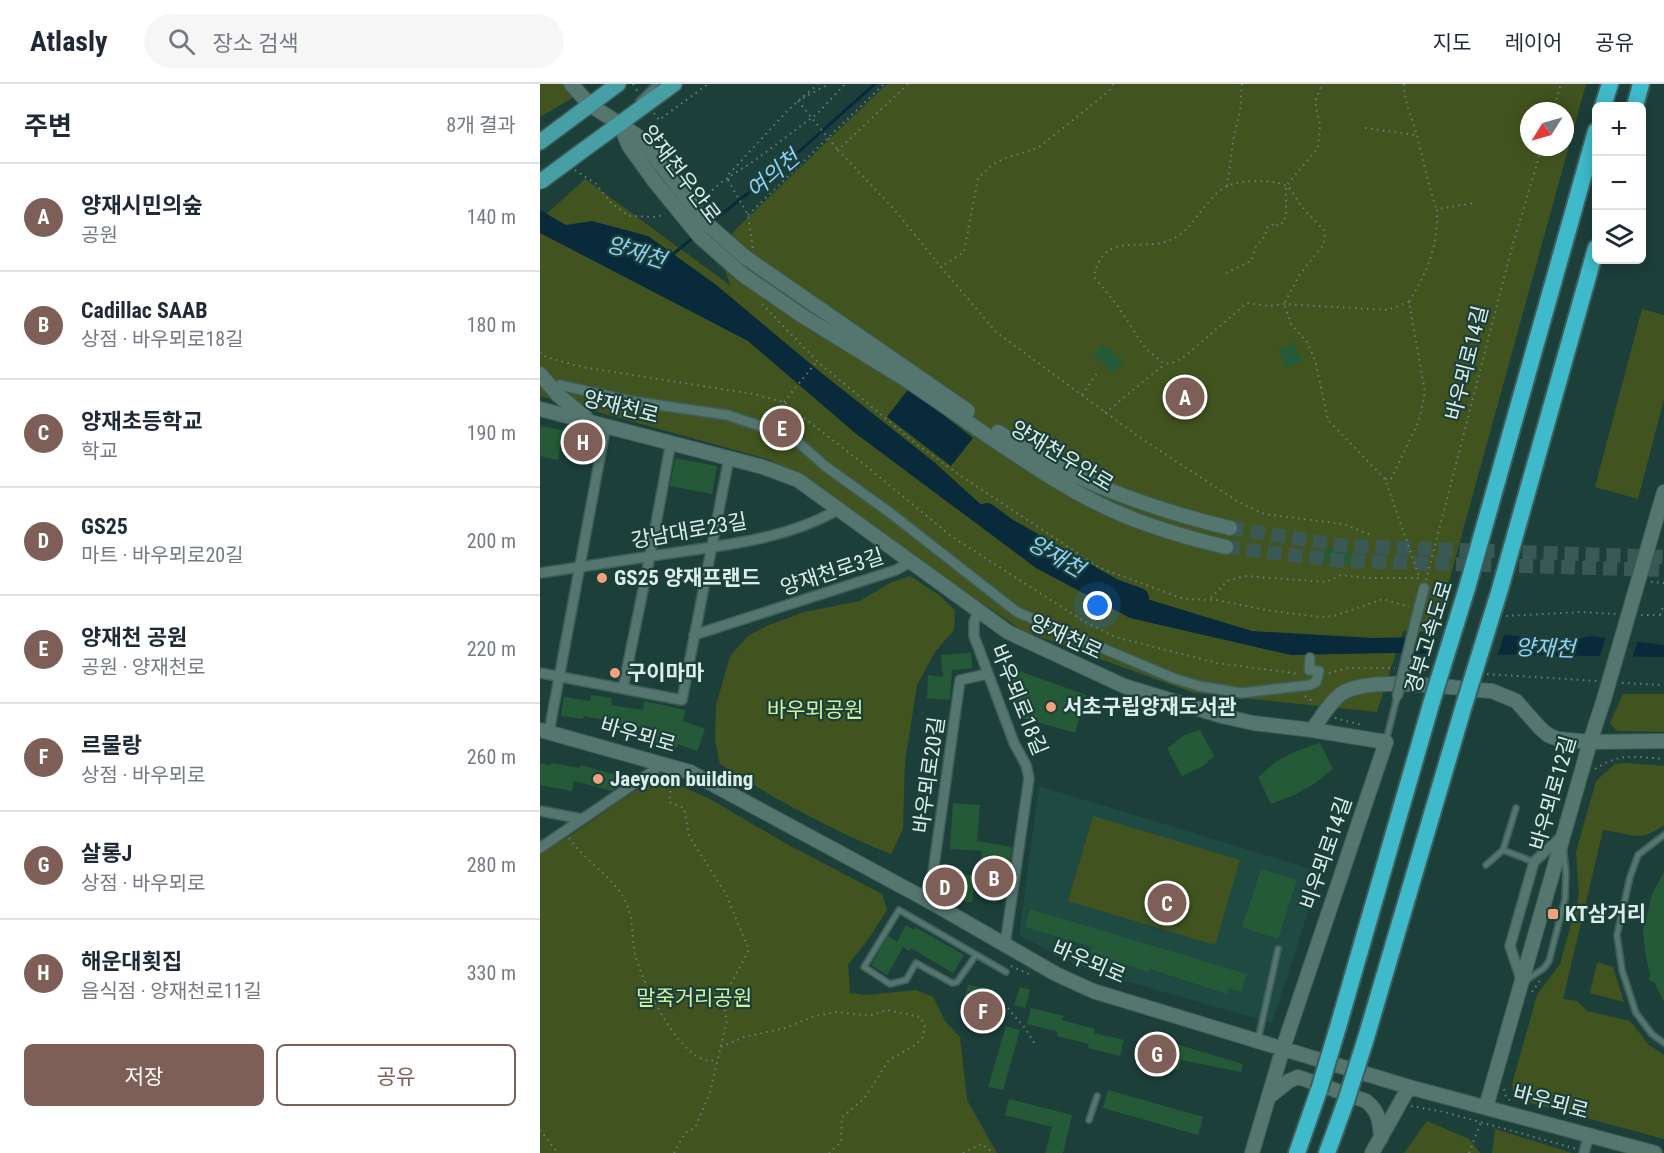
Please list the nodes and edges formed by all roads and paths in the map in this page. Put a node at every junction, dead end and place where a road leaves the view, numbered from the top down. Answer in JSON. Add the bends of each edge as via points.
{"nodes":[{"id":1,"x":572,"y":84,"type":"edge"},
{"id":2,"x":618,"y":84,"type":"edge"},
{"id":3,"x":656,"y":84,"type":"edge"},
{"id":4,"x":674,"y":84,"type":"edge"},
{"id":5,"x":818,"y":84,"type":"edge"},
{"id":6,"x":829,"y":84,"type":"edge"},
{"id":7,"x":845,"y":84,"type":"edge"},
{"id":8,"x":884,"y":84,"type":"edge"},
{"id":9,"x":908,"y":84,"type":"edge"},
{"id":10,"x":1113,"y":84,"type":"edge"},
{"id":11,"x":1242,"y":84,"type":"edge"},
{"id":12,"x":1322,"y":84,"type":"edge"},
{"id":13,"x":1404,"y":84,"type":"edge"},
{"id":14,"x":1561,"y":84,"type":"edge"},
{"id":15,"x":1610,"y":84,"type":"edge"},
{"id":16,"x":1641,"y":84,"type":"edge"},
{"id":17,"x":798,"y":101,"type":"junction"},
{"id":18,"x":1556,"y":102,"type":"edge"},
{"id":19,"x":1605,"y":102,"type":"edge"},
{"id":20,"x":1636,"y":102,"type":"edge"},
{"id":21,"x":590,"y":105,"type":"junction"},
{"id":22,"x":620,"y":124,"type":"junction"},
{"id":23,"x":1365,"y":128,"type":"dead end"},
{"id":24,"x":1417,"y":135,"type":"junction"},
{"id":25,"x":540,"y":142,"type":"edge"},
{"id":26,"x":1592,"y":145,"type":"edge"},
{"id":27,"x":838,"y":150,"type":"junction"},
{"id":28,"x":1539,"y":156,"type":"edge"},
{"id":29,"x":568,"y":165,"type":"dead end"},
{"id":30,"x":728,"y":180,"type":"junction"},
{"id":31,"x":540,"y":182,"type":"edge"},
{"id":32,"x":1227,"y":186,"type":"junction"},
{"id":33,"x":1286,"y":186,"type":"junction"},
{"id":34,"x":698,"y":202,"type":"dead end"},
{"id":35,"x":1474,"y":203,"type":"dead end"},
{"id":36,"x":1437,"y":209,"type":"junction"},
{"id":37,"x":667,"y":213,"type":"dead end"},
{"id":38,"x":1592,"y":262,"type":"edge"},
{"id":39,"x":941,"y":267,"type":"junction"},
{"id":40,"x":1226,"y":273,"type":"dead end"},
{"id":41,"x":1409,"y":302,"type":"junction"},
{"id":42,"x":1284,"y":304,"type":"junction"},
{"id":43,"x":540,"y":352,"type":"edge"},
{"id":44,"x":817,"y":361,"type":"dead end"},
{"id":45,"x":1165,"y":364,"type":"junction"},
{"id":46,"x":540,"y":374,"type":"edge"},
{"id":47,"x":1097,"y":374,"type":"dead end"},
{"id":48,"x":540,"y":379,"type":"edge"},
{"id":49,"x":560,"y":385,"type":"dead end"},
{"id":50,"x":540,"y":395,"type":"edge"},
{"id":51,"x":1082,"y":395,"type":"junction"},
{"id":52,"x":784,"y":402,"type":"junction"},
{"id":53,"x":540,"y":409,"type":"edge"},
{"id":54,"x":1106,"y":413,"type":"junction"},
{"id":55,"x":590,"y":422,"type":"junction"},
{"id":56,"x":606,"y":425,"type":"junction"},
{"id":57,"x":991,"y":433,"type":"junction"},
{"id":58,"x":671,"y":442,"type":"junction"},
{"id":59,"x":729,"y":458,"type":"junction"},
{"id":60,"x":1384,"y":479,"type":"junction"},
{"id":61,"x":1664,"y":492,"type":"edge"},
{"id":62,"x":839,"y":509,"type":"junction"},
{"id":63,"x":1230,"y":528,"type":"tunnel mouth"},
{"id":64,"x":1372,"y":536,"type":"dead end"},
{"id":65,"x":1226,"y":547,"type":"tunnel mouth"},
{"id":66,"x":711,"y":548,"type":"junction"},
{"id":67,"x":651,"y":556,"type":"junction"},
{"id":68,"x":911,"y":562,"type":"junction"},
{"id":69,"x":579,"y":567,"type":"junction"},
{"id":70,"x":540,"y":573,"type":"edge"},
{"id":71,"x":1420,"y":578,"type":"junction"},
{"id":72,"x":1651,"y":582,"type":"dead end"},
{"id":73,"x":1664,"y":583,"type":"edge"},
{"id":74,"x":1424,"y":588,"type":"junction"},
{"id":75,"x":1210,"y":599,"type":"dead end"},
{"id":76,"x":1664,"y":604,"type":"edge"},
{"id":77,"x":978,"y":612,"type":"junction"},
{"id":78,"x":1659,"y":615,"type":"dead end"},
{"id":79,"x":694,"y":635,"type":"junction"},
{"id":80,"x":1310,"y":658,"type":"dead end"},
{"id":81,"x":1400,"y":669,"type":"dead end"},
{"id":82,"x":1411,"y":669,"type":"dead end"},
{"id":83,"x":1434,"y":671,"type":"dead end"},
{"id":84,"x":540,"y":674,"type":"edge"},
{"id":85,"x":987,"y":674,"type":"junction"},
{"id":86,"x":1480,"y":674,"type":"dead end"},
{"id":87,"x":1318,"y":675,"type":"junction"},
{"id":88,"x":559,"y":677,"type":"junction"},
{"id":89,"x":1605,"y":682,"type":"dead end"},
{"id":90,"x":1616,"y":682,"type":"dead end"},
{"id":91,"x":1664,"y":685,"type":"edge"},
{"id":92,"x":623,"y":688,"type":"junction"},
{"id":93,"x":1397,"y":697,"type":"joint"},
{"id":94,"x":1332,"y":717,"type":"dead end"},
{"id":95,"x":1365,"y":726,"type":"dead end"},
{"id":96,"x":1312,"y":730,"type":"junction"},
{"id":97,"x":544,"y":731,"type":"edge"},
{"id":98,"x":1664,"y":741,"type":"edge"},
{"id":99,"x":1386,"y":742,"type":"junction"},
{"id":100,"x":1590,"y":742,"type":"junction"},
{"id":101,"x":663,"y":764,"type":"junction"},
{"id":102,"x":680,"y":769,"type":"junction"},
{"id":103,"x":1516,"y":808,"type":"dead end"},
{"id":104,"x":540,"y":811,"type":"edge"},
{"id":105,"x":582,"y":819,"type":"junction"},
{"id":106,"x":564,"y":831,"type":"junction"},
{"id":107,"x":1563,"y":834,"type":"junction"},
{"id":108,"x":1664,"y":835,"type":"edge"},
{"id":109,"x":540,"y":848,"type":"edge"},
{"id":110,"x":1503,"y":850,"type":"junction"},
{"id":111,"x":1534,"y":862,"type":"junction"},
{"id":112,"x":1486,"y":865,"type":"dead end"},
{"id":113,"x":929,"y":901,"type":"junction"},
{"id":114,"x":1005,"y":945,"type":"junction"},
{"id":115,"x":1278,"y":949,"type":"dead end"},
{"id":116,"x":976,"y":955,"type":"junction"},
{"id":117,"x":1006,"y":972,"type":"dead end"},
{"id":118,"x":1522,"y":983,"type":"junction"},
{"id":119,"x":1000,"y":999,"type":"dead end"},
{"id":120,"x":1258,"y":1040,"type":"junction"},
{"id":121,"x":1664,"y":1043,"type":"edge"},
{"id":122,"x":1035,"y":1044,"type":"dead end"},
{"id":123,"x":721,"y":1047,"type":"junction"},
{"id":124,"x":1283,"y":1048,"type":"junction"},
{"id":125,"x":717,"y":1060,"type":"junction"},
{"id":126,"x":1409,"y":1087,"type":"junction"},
{"id":127,"x":1504,"y":1089,"type":"dead end"},
{"id":128,"x":1097,"y":1096,"type":"dead end"},
{"id":129,"x":1270,"y":1096,"type":"junction"},
{"id":130,"x":1516,"y":1105,"type":"dead end"},
{"id":131,"x":1486,"y":1107,"type":"junction"},
{"id":132,"x":1089,"y":1120,"type":"dead end"},
{"id":133,"x":540,"y":1130,"type":"edge"},
{"id":134,"x":1588,"y":1134,"type":"junction"},
{"id":135,"x":1381,"y":1138,"type":"junction"},
{"id":136,"x":988,"y":1151,"type":"edge"},
{"id":137,"x":1584,"y":1152,"type":"edge"},
{"id":138,"x":558,"y":1153,"type":"edge"},
{"id":139,"x":674,"y":1153,"type":"edge"},
{"id":140,"x":829,"y":1153,"type":"edge"},
{"id":141,"x":963,"y":1153,"type":"edge"},
{"id":142,"x":994,"y":1153,"type":"edge"},
{"id":143,"x":1252,"y":1153,"type":"edge"},
{"id":144,"x":1297,"y":1153,"type":"edge"},
{"id":145,"x":1327,"y":1153,"type":"edge"},
{"id":146,"x":1372,"y":1153,"type":"edge"},
{"id":147,"x":1469,"y":1153,"type":"edge"},
{"id":148,"x":1655,"y":1153,"type":"edge"}],
"edges":[{"from":1,"to":21,"type":"street"},
{"from":2,"to":21,"type":"main road"},
{"from":3,"to":22,"type":"lane"},
{"from":4,"to":22,"type":"main road"},
{"from":5,"to":17,"type":"path"},
{"from":6,"to":17,"type":"path"},
{"from":7,"to":30,"type":"path","via":[[818,113]]},
{"from":8,"to":30,"type":"path","via":[[748,215]]},
{"from":9,"to":27,"type":"path"},
{"from":10,"to":39,"type":"path","via":[[1109,92],[1038,148],[1003,159],[978,178],[964,252]]},
{"from":11,"to":32,"type":"path"},
{"from":12,"to":33,"type":"path","via":[[1315,102],[1320,125],[1318,148]]},
{"from":13,"to":24,"type":"path"},
{"from":14,"to":18,"type":"path"},
{"from":15,"to":19,"type":"highway"},
{"from":16,"to":20,"type":"highway"},
{"from":17,"to":27,"type":"path","bridge":true},
{"from":17,"to":30,"type":"path","via":[[729,174]]},
{"from":21,"to":22,"type":"street"},
{"from":21,"to":25,"type":"main road"},
{"from":22,"to":31,"type":"main road","bridge":true},
{"from":22,"to":57,"type":"street","name":"양재천우안로","bridge":true,"via":[[639,137],[706,223],[745,257]]},
{"from":22,"to":57,"type":"street","name":"양재천우안로","bridge":true,"via":[[629,146],[700,237],[743,275]]},
{"from":23,"to":24,"type":"path"},
{"from":24,"to":36,"type":"path"},
{"from":26,"to":144,"type":"highway","name":"경부고속도로","bridge":true,"via":[[1467,588]]},
{"from":27,"to":39,"type":"path","via":[[894,209]]},
{"from":28,"to":74,"type":"path","name":"바우뫼로14길","via":[[1509,257]]},
{"from":29,"to":37,"type":"path","via":[[596,184],[610,202],[629,216],[657,217]]},
{"from":30,"to":34,"type":"path"},
{"from":32,"to":33,"type":"path","via":[[1258,182]]},
{"from":32,"to":45,"type":"path","via":[[1206,204],[1182,234],[1163,243],[1114,247],[1096,266],[1094,277],[1138,340]]},
{"from":33,"to":40,"type":"path","via":[[1284,222],[1266,228],[1251,261]]},
{"from":33,"to":42,"type":"path","via":[[1325,231],[1324,244],[1300,274]]},
{"from":35,"to":36,"type":"path"},
{"from":36,"to":41,"type":"path","via":[[1438,231],[1432,256]]},
{"from":38,"to":145,"type":"highway","bridge":true,"via":[[1500,589],[1366,1038]]},
{"from":39,"to":51,"type":"path","via":[[996,332]]},
{"from":41,"to":42,"type":"path","via":[[1387,310]]},
{"from":41,"to":60,"type":"path","via":[[1425,392],[1419,421],[1391,479]]},
{"from":42,"to":45,"type":"path","via":[[1247,303],[1193,350]]},
{"from":42,"to":60,"type":"path","via":[[1291,324],[1307,342],[1315,360],[1328,420]]},
{"from":43,"to":52,"type":"path","via":[[582,367]]},
{"from":44,"to":52,"type":"path"},
{"from":45,"to":54,"type":"path"},
{"from":46,"to":55,"type":"street"},
{"from":47,"to":51,"type":"path"},
{"from":48,"to":50,"type":"street"},
{"from":49,"to":87,"type":"street","via":[[631,401],[727,415],[798,442],[1017,612],[1173,678],[1241,693],[1310,685]]},
{"from":51,"to":54,"type":"path"},
{"from":52,"to":87,"type":"path","via":[[951,536],[1115,637],[1217,663],[1284,674]]},
{"from":53,"to":55,"type":"street","name":"양재천로"},
{"from":54,"to":64,"type":"path","via":[[1222,491],[1264,514],[1344,524]]},
{"from":55,"to":56,"type":"street","name":"양재천로"},
{"from":56,"to":58,"type":"street","name":"양재천로"},
{"from":56,"to":69,"type":"street"},
{"from":57,"to":63,"type":"street","name":"양재천우안로","via":[[1090,482],[1185,517]]},
{"from":57,"to":65,"type":"street","name":"양재천우안로","via":[[1066,487],[1099,504]]},
{"from":58,"to":59,"type":"street","name":"양재천로"},
{"from":58,"to":67,"type":"street"},
{"from":59,"to":62,"type":"street","name":"양재천로","via":[[798,480]]},
{"from":59,"to":66,"type":"street"},
{"from":60,"to":71,"type":"path"},
{"from":61,"to":100,"type":"street","name":"바우뫼로12길","bridge":true},
{"from":62,"to":66,"type":"street","name":"강남대로23길","via":[[819,521]]},
{"from":62,"to":68,"type":"street","name":"양재천로"},
{"from":66,"to":67,"type":"street","name":"강남대로23길"},
{"from":66,"to":79,"type":"street"},
{"from":67,"to":69,"type":"street","name":"강남대로23길"},
{"from":67,"to":92,"type":"street"},
{"from":68,"to":77,"type":"street","name":"양재천로"},
{"from":68,"to":79,"type":"street","name":"양재천로3길"},
{"from":69,"to":70,"type":"street","name":"강남대로23길"},
{"from":69,"to":88,"type":"street"},
{"from":71,"to":74,"type":"path"},
{"from":71,"to":75,"type":"path","via":[[1341,575],[1326,582],[1244,576],[1227,581]]},
{"from":72,"to":73,"type":"path"},
{"from":74,"to":93,"type":"street","bridge":true},
{"from":76,"to":78,"type":"path"},
{"from":77,"to":85,"type":"street","name":"바우뫼로18길","via":[[974,636]]},
{"from":77,"to":96,"type":"street","name":"양재천로","via":[[1029,643],[1124,686],[1222,716]]},
{"from":79,"to":92,"type":"street","via":[[682,700]]},
{"from":80,"to":87,"type":"street","via":[[1309,670],[1319,671]]},
{"from":81,"to":87,"type":"path","via":[[1348,668]]},
{"from":82,"to":83,"type":"path"},
{"from":84,"to":88,"type":"street"},
{"from":85,"to":113,"type":"street","name":"바우뫼로20길","via":[[960,680]]},
{"from":85,"to":114,"type":"street","name":"바우뫼로18길","via":[[1029,778]]},
{"from":86,"to":89,"type":"path"},
{"from":88,"to":92,"type":"street"},
{"from":88,"to":97,"type":"street"},
{"from":90,"to":91,"type":"path"},
{"from":93,"to":99,"type":"lane"},
{"from":94,"to":95,"type":"path"},
{"from":96,"to":99,"type":"street"},
{"from":96,"to":100,"type":"street","via":[[1343,693],[1363,685],[1390,684],[1492,691],[1516,701],[1548,735]]},
{"from":97,"to":101,"type":"street","name":"바우뫼로"},
{"from":98,"to":100,"type":"street"},
{"from":99,"to":124,"type":"street","name":"비우뫼로14길"},
{"from":100,"to":107,"type":"street","name":"바우뫼로12길"},
{"from":101,"to":102,"type":"street","name":"바우뫼로"},
{"from":101,"to":105,"type":"street"},
{"from":102,"to":113,"type":"street","name":"바우뫼로"},
{"from":102,"to":123,"type":"path","via":[[669,802],[684,808],[689,836],[726,894],[749,950],[722,1000],[727,1020]]},
{"from":103,"to":110,"type":"lane"},
{"from":104,"to":105,"type":"street"},
{"from":105,"to":106,"type":"street"},
{"from":106,"to":109,"type":"street"},
{"from":106,"to":125,"type":"path","via":[[626,901],[635,953],[673,1032],[698,1057]]},
{"from":107,"to":111,"type":"street"},
{"from":107,"to":118,"type":"street","name":"바우뫼로12길"},
{"from":107,"to":118,"type":"lane","via":[[1565,899],[1549,961]]},
{"from":108,"to":121,"type":"lane","via":[[1638,855],[1617,935],[1622,970],[1636,1013]]},
{"from":110,"to":111,"type":"lane"},
{"from":110,"to":112,"type":"lane"},
{"from":111,"to":118,"type":"street","via":[[1510,946]]},
{"from":113,"to":114,"type":"street","name":"바우뫼로"},
{"from":114,"to":120,"type":"street","name":"바우뫼로","via":[[1094,990]]},
{"from":115,"to":120,"type":"lane"},
{"from":116,"to":116,"type":"lane","via":[[899,910],[864,967],[890,984],[906,980],[916,963],[952,983],[957,982]]},
{"from":116,"to":117,"type":"lane"},
{"from":118,"to":131,"type":"street","name":"바우뫼로12길"},
{"from":119,"to":122,"type":"path"},
{"from":120,"to":124,"type":"street","name":"바우뫼로"},
{"from":123,"to":125,"type":"path"},
{"from":123,"to":140,"type":"path","via":[[837,1012],[862,1016],[887,1010],[920,1017],[925,1027],[923,1037],[889,1060],[864,1099],[842,1117],[841,1142]]},
{"from":124,"to":126,"type":"street","name":"바우뫼로"},
{"from":124,"to":129,"type":"street","name":"비우뫼로14길"},
{"from":125,"to":139,"type":"path","via":[[710,1092],[695,1128],[685,1133]]},
{"from":126,"to":131,"type":"street","name":"바우뫼로"},
{"from":126,"to":135,"type":"street"},
{"from":127,"to":130,"type":"path","via":[[1506,1097]]},
{"from":128,"to":132,"type":"lane"},
{"from":129,"to":135,"type":"street","via":[[1298,1077],[1366,1101],[1374,1107]]},
{"from":129,"to":143,"type":"street","name":"비우뫼로14길"},
{"from":131,"to":134,"type":"street","name":"바우뫼로"},
{"from":133,"to":138,"type":"path"},
{"from":134,"to":137,"type":"street"},
{"from":134,"to":148,"type":"street","name":"바우뫼로"},
{"from":135,"to":146,"type":"street"},
{"from":136,"to":141,"type":"path","via":[[981,1144]]},
{"from":136,"to":142,"type":"path"},
{"from":137,"to":147,"type":"path","via":[[1480,1122]]}]}
